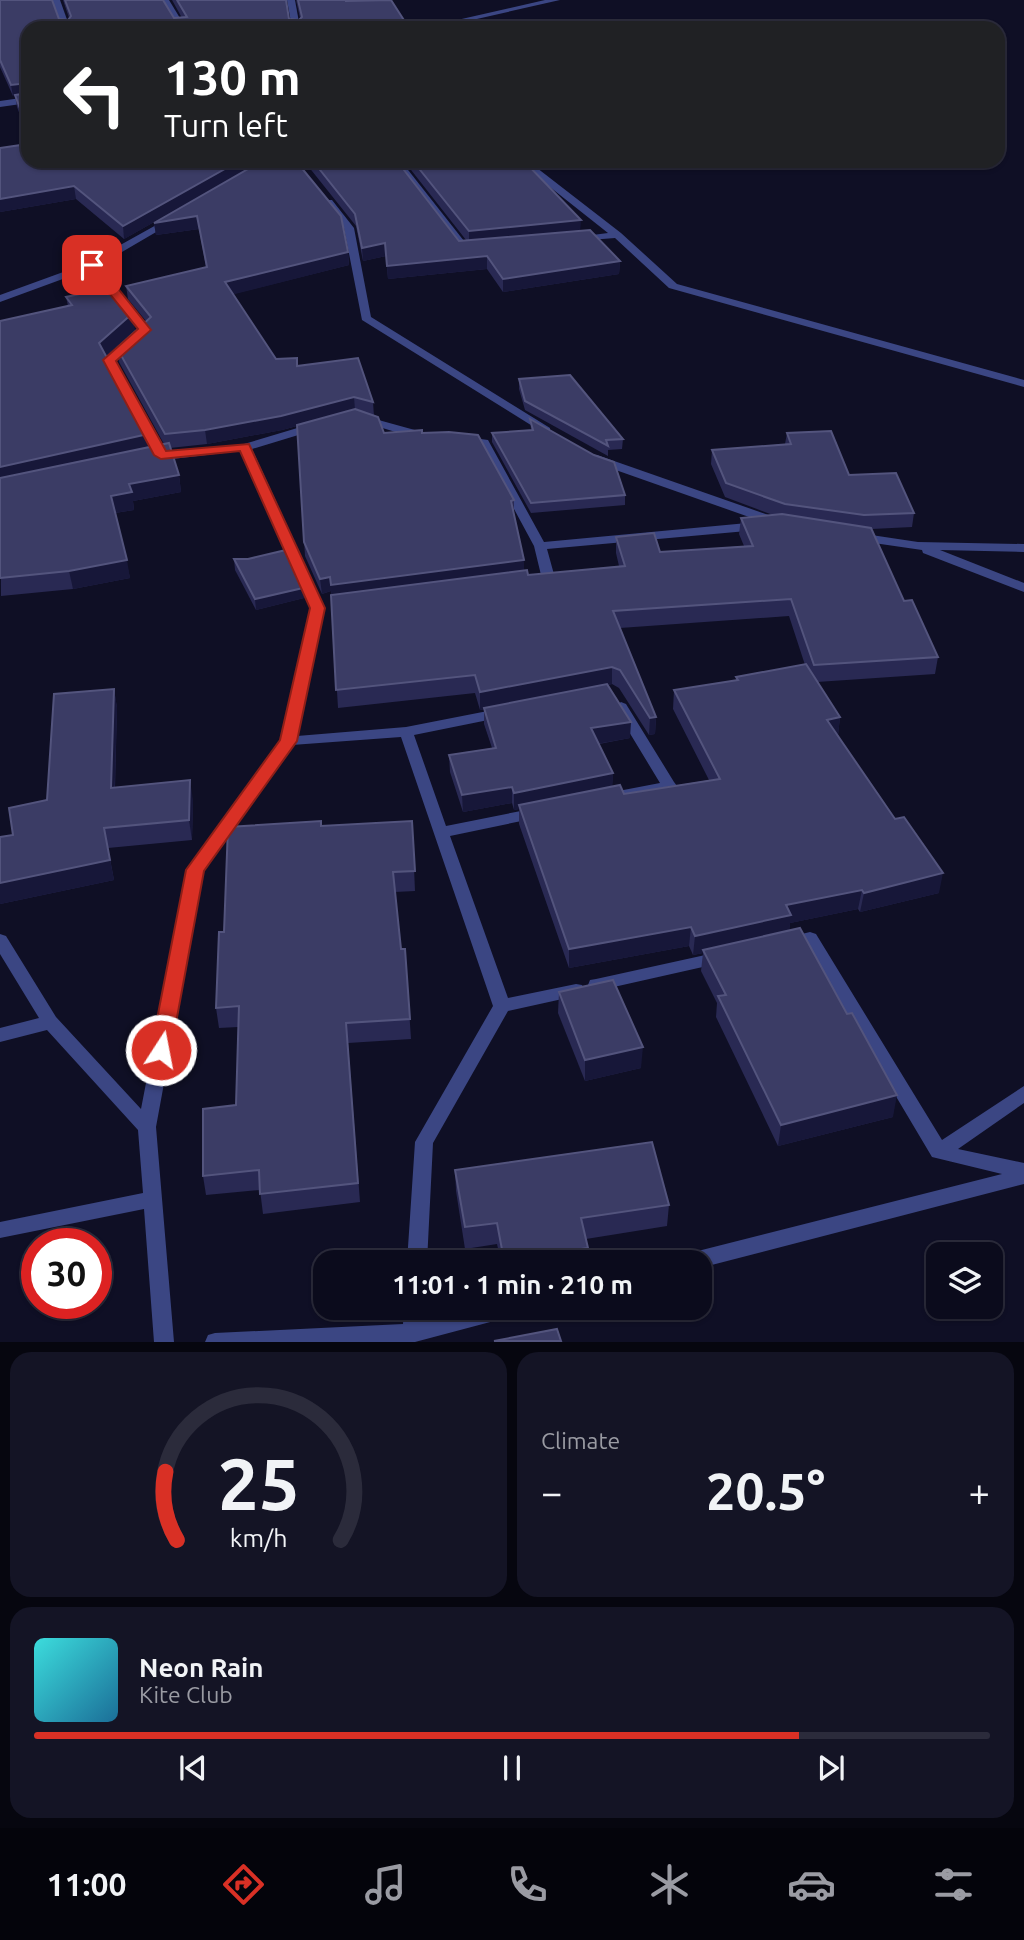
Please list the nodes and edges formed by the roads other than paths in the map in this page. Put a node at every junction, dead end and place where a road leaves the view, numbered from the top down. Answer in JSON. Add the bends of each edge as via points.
{"nodes":[{"id":1,"x":56,"y":0,"type":"edge"},
{"id":2,"x":165,"y":0,"type":"edge"},
{"id":3,"x":291,"y":0,"type":"edge"},
{"id":4,"x":556,"y":0,"type":"edge"},
{"id":5,"x":64,"y":21,"type":"edge"},
{"id":6,"x":178,"y":21,"type":"edge"},
{"id":7,"x":295,"y":21,"type":"edge"},
{"id":8,"x":464,"y":21,"type":"edge"},
{"id":9,"x":21,"y":101,"type":"edge"},
{"id":10,"x":0,"y":104,"type":"edge"},
{"id":11,"x":401,"y":168,"type":"edge"},
{"id":12,"x":531,"y":168,"type":"edge"},
{"id":13,"x":319,"y":190,"type":"edge"},
{"id":14,"x":177,"y":216,"type":"edge"},
{"id":15,"x":617,"y":235,"type":"junction"},
{"id":16,"x":562,"y":241,"type":"edge"},
{"id":17,"x":465,"y":250,"type":"edge"},
{"id":18,"x":92,"y":265,"type":"junction"},
{"id":19,"x":0,"y":299,"type":"edge"},
{"id":20,"x":1024,"y":384,"type":"edge"},
{"id":21,"x":356,"y":416,"type":"edge"},
{"id":22,"x":331,"y":423,"type":"edge"},
{"id":23,"x":553,"y":434,"type":"edge"},
{"id":24,"x":245,"y":446,"type":"junction"},
{"id":25,"x":587,"y":454,"type":"edge"},
{"id":26,"x":849,"y":535,"type":"edge"},
{"id":27,"x":540,"y":546,"type":"junction"},
{"id":28,"x":918,"y":546,"type":"junction"},
{"id":29,"x":1024,"y":548,"type":"edge"},
{"id":30,"x":521,"y":582,"type":"edge"},
{"id":31,"x":1024,"y":588,"type":"edge"},
{"id":32,"x":612,"y":692,"type":"edge"},
{"id":33,"x":516,"y":710,"type":"edge"},
{"id":34,"x":407,"y":732,"type":"junction"},
{"id":35,"x":288,"y":741,"type":"junction"},
{"id":36,"x":602,"y":799,"type":"edge"},
{"id":37,"x":548,"y":810,"type":"edge"},
{"id":38,"x":441,"y":832,"type":"junction"},
{"id":39,"x":0,"y":940,"type":"edge"},
{"id":40,"x":770,"y":947,"type":"edge"},
{"id":41,"x":730,"y":956,"type":"edge"},
{"id":42,"x":502,"y":1006,"type":"junction"},
{"id":43,"x":50,"y":1022,"type":"junction"},
{"id":44,"x":0,"y":1035,"type":"edge"},
{"id":45,"x":1024,"y":1093,"type":"edge"},
{"id":46,"x":146,"y":1127,"type":"junction"},
{"id":47,"x":939,"y":1152,"type":"junction"},
{"id":48,"x":1024,"y":1173,"type":"edge"},
{"id":49,"x":154,"y":1199,"type":"junction"},
{"id":50,"x":0,"y":1230,"type":"edge"},
{"id":51,"x":418,"y":1250,"type":"edge"},
{"id":52,"x":712,"y":1256,"type":"edge"},
{"id":53,"x":414,"y":1320,"type":"edge"},
{"id":54,"x":463,"y":1320,"type":"edge"},
{"id":55,"x":413,"y":1333,"type":"junction"},
{"id":56,"x":164,"y":1342,"type":"edge"},
{"id":57,"x":215,"y":1342,"type":"edge"}],
"edges":[{"from":1,"to":5,"type":"street"},
{"from":2,"to":6,"type":"street"},
{"from":3,"to":7,"type":"street"},
{"from":4,"to":8,"type":"street"},
{"from":9,"to":10,"type":"street"},
{"from":11,"to":17,"type":"street"},
{"from":12,"to":15,"type":"street"},
{"from":13,"to":23,"type":"street","via":[[349,228],[366,318]]},
{"from":14,"to":18,"type":"street"},
{"from":15,"to":16,"type":"street"},
{"from":15,"to":20,"type":"street","via":[[673,286]]},
{"from":18,"to":19,"type":"street"},
{"from":18,"to":24,"type":"street","via":[[145,330],[110,360],[155,457]]},
{"from":21,"to":27,"type":"street","via":[[408,434],[484,443]]},
{"from":22,"to":24,"type":"street"},
{"from":24,"to":35,"type":"street","via":[[324,607]]},
{"from":25,"to":27,"type":"street","via":[[781,524]]},
{"from":26,"to":28,"type":"street"},
{"from":27,"to":30,"type":"street","via":[[548,578]]},
{"from":28,"to":29,"type":"street"},
{"from":28,"to":31,"type":"street"},
{"from":32,"to":36,"type":"street","via":[[669,786]]},
{"from":33,"to":34,"type":"street"},
{"from":34,"to":35,"type":"street"},
{"from":34,"to":38,"type":"street"},
{"from":35,"to":46,"type":"street","via":[[195,870]]},
{"from":37,"to":38,"type":"street"},
{"from":38,"to":42,"type":"street"},
{"from":39,"to":43,"type":"street"},
{"from":40,"to":47,"type":"street","via":[[810,938]]},
{"from":41,"to":42,"type":"street"},
{"from":42,"to":51,"type":"street","via":[[424,1142]]},
{"from":43,"to":44,"type":"street"},
{"from":43,"to":46,"type":"street"},
{"from":45,"to":47,"type":"street"},
{"from":46,"to":49,"type":"street"},
{"from":47,"to":48,"type":"street"},
{"from":48,"to":52,"type":"street"},
{"from":49,"to":50,"type":"street"},
{"from":49,"to":56,"type":"street"},
{"from":53,"to":55,"type":"street"},
{"from":54,"to":55,"type":"street"},
{"from":55,"to":57,"type":"street"}]}
